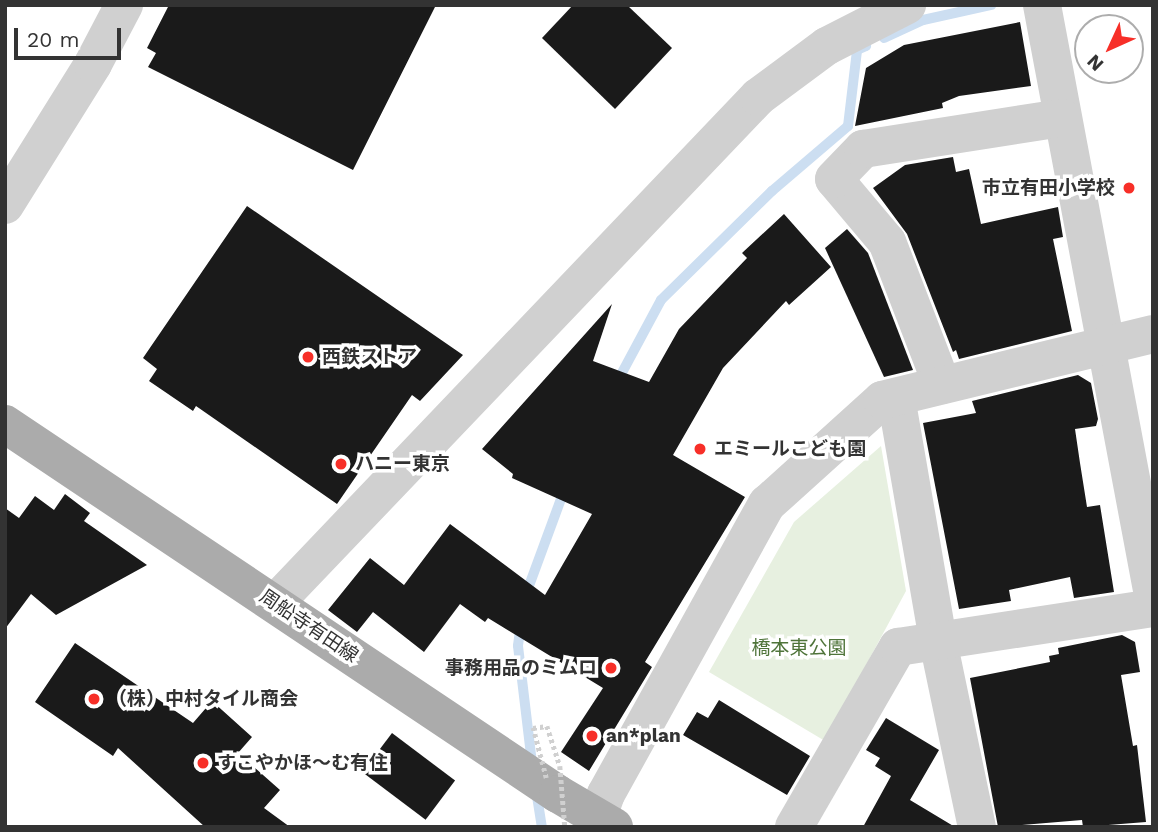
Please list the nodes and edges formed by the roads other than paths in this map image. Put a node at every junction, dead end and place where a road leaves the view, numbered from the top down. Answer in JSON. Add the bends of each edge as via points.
{"nodes":[{"id":1,"x":124,"y":5,"type":"edge"},
{"id":2,"x":907,"y":5,"type":"edge"},
{"id":3,"x":1042,"y":5,"type":"edge"},
{"id":4,"x":1062,"y":118,"type":"junction"},
{"id":5,"x":5,"y":205,"type":"edge"},
{"id":6,"x":1153,"y":334,"type":"edge"},
{"id":7,"x":1104,"y":344,"type":"junction"},
{"id":8,"x":942,"y":385,"type":"junction"},
{"id":9,"x":896,"y":397,"type":"junction"},
{"id":10,"x":5,"y":424,"type":"edge"},
{"id":11,"x":1153,"y":594,"type":"edge"},
{"id":12,"x":276,"y":602,"type":"junction"},
{"id":13,"x":1153,"y":608,"type":"edge"},
{"id":14,"x":938,"y":641,"type":"junction"},
{"id":15,"x":566,"y":802,"type":"edge"},
{"id":16,"x":794,"y":827,"type":"edge"},
{"id":17,"x":977,"y":827,"type":"edge"}],
"edges":[{"from":1,"to":5,"type":"street","via":[[93,65]]},
{"from":2,"to":12,"type":"street","via":[[827,46],[758,97]]},
{"from":3,"to":4,"type":"street"},
{"from":4,"to":7,"type":"street"},
{"from":4,"to":8,"type":"street","via":[[863,149],[834,179],[887,242]]},
{"from":6,"to":7,"type":"street"},
{"from":7,"to":8,"type":"street"},
{"from":7,"to":11,"type":"street"},
{"from":8,"to":9,"type":"street"},
{"from":9,"to":14,"type":"street"},
{"from":9,"to":15,"type":"street","via":[[882,400],[767,504],[606,794]]},
{"from":10,"to":12,"type":"main road","name":"周船寺有田線"},
{"from":12,"to":15,"type":"main road","name":"周船寺有田線"},
{"from":13,"to":14,"type":"street"},
{"from":14,"to":16,"type":"street","via":[[898,647]]},
{"from":14,"to":17,"type":"street"}]}
